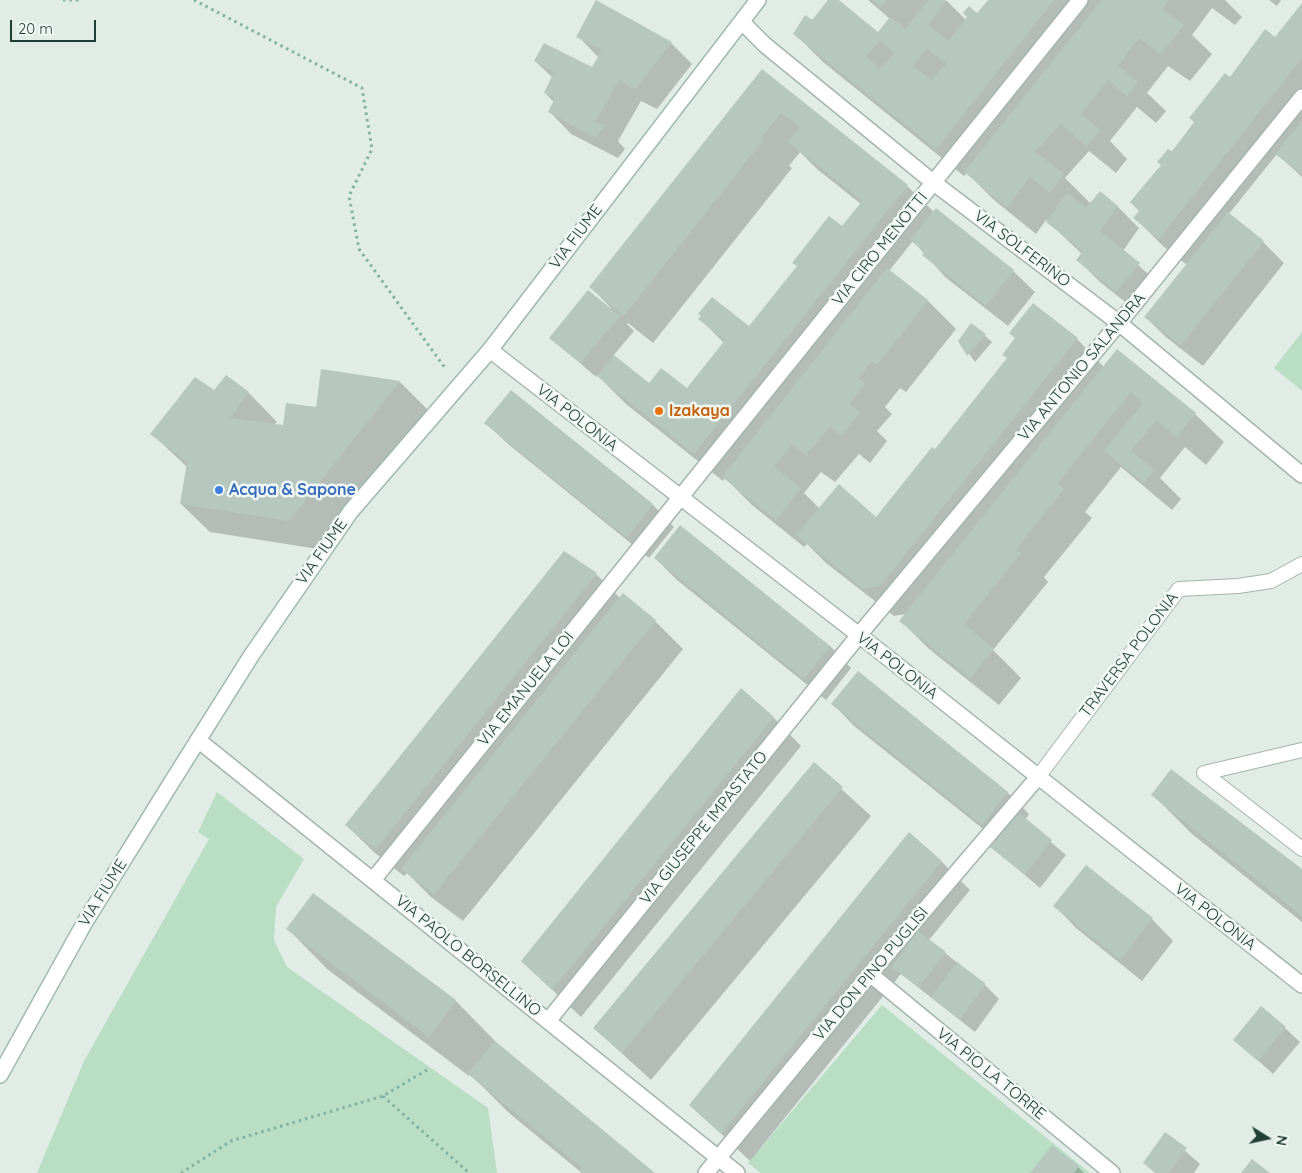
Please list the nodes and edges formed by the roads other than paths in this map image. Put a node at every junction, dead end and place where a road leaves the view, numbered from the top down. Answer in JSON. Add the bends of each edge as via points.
{"nodes":[{"id":1,"x":758,"y":0,"type":"edge"},
{"id":2,"x":1080,"y":0,"type":"edge"},
{"id":3,"x":742,"y":22,"type":"junction"},
{"id":4,"x":1302,"y":97,"type":"edge"},
{"id":5,"x":934,"y":183,"type":"junction"},
{"id":6,"x":1119,"y":323,"type":"junction"},
{"id":7,"x":490,"y":350,"type":"junction"},
{"id":8,"x":1302,"y":475,"type":"edge"},
{"id":9,"x":680,"y":497,"type":"junction"},
{"id":10,"x":1302,"y":564,"type":"edge"},
{"id":11,"x":859,"y":635,"type":"junction"},
{"id":12,"x":198,"y":740,"type":"junction"},
{"id":13,"x":1302,"y":750,"type":"edge"},
{"id":14,"x":1038,"y":777,"type":"junction"},
{"id":15,"x":1302,"y":849,"type":"edge"},
{"id":16,"x":373,"y":880,"type":"junction"},
{"id":17,"x":870,"y":974,"type":"junction"},
{"id":18,"x":1302,"y":985,"type":"edge"},
{"id":19,"x":548,"y":1021,"type":"junction"},
{"id":20,"x":0,"y":1075,"type":"edge"},
{"id":21,"x":719,"y":1157,"type":"junction"},
{"id":22,"x":706,"y":1173,"type":"edge"},
{"id":23,"x":737,"y":1173,"type":"edge"},
{"id":24,"x":1112,"y":1173,"type":"edge"}],
"edges":[{"from":1,"to":3,"type":"street","name":"VIA FIUME"},
{"from":2,"to":5,"type":"street","name":"VIA CIRO MENOTTI"},
{"from":3,"to":5,"type":"street","name":"VIA SOLFERINO","via":[[765,45]]},
{"from":3,"to":7,"type":"street","name":"VIA FIUME"},
{"from":4,"to":6,"type":"street","name":"VIA ANTONIO SALANDRA"},
{"from":5,"to":6,"type":"street","name":"VIA SOLFERINO"},
{"from":5,"to":9,"type":"street","name":"VIA CIRO MENOTTI"},
{"from":6,"to":8,"type":"street","name":"VIA SOLFERINO"},
{"from":6,"to":11,"type":"street","name":"VIA ANTONIO SALANDRA"},
{"from":7,"to":9,"type":"street","name":"VIA POLONIA"},
{"from":7,"to":12,"type":"street","name":"VIA FIUME","via":[[350,511]]},
{"from":9,"to":11,"type":"street","name":"VIA POLONIA"},
{"from":9,"to":16,"type":"street","name":"VIA EMANUELA LOI"},
{"from":10,"to":14,"type":"lane","name":"TRAVERSA POLONIA","via":[[1271,581],[1179,588]]},
{"from":11,"to":14,"type":"street","name":"VIA POLONIA"},
{"from":11,"to":19,"type":"street","name":"VIA GIUSEPPE IMPASTATO"},
{"from":12,"to":16,"type":"street","name":"VIA PAOLO BORSELLINO"},
{"from":12,"to":20,"type":"street","name":"VIA FIUME","via":[[85,922]]},
{"from":13,"to":15,"type":"lane","via":[[1204,774]]},
{"from":14,"to":17,"type":"street","name":"VIA DON PINO PUGLISI"},
{"from":14,"to":18,"type":"street","name":"VIA POLONIA"},
{"from":16,"to":19,"type":"street","name":"VIA PAOLO BORSELLINO"},
{"from":17,"to":21,"type":"street","name":"VIA DON PINO PUGLISI"},
{"from":17,"to":24,"type":"street","name":"VIA PIO LA TORRE"},
{"from":19,"to":21,"type":"street","name":"VIA PAOLO BORSELLINO"},
{"from":21,"to":22,"type":"street","name":"VIA DON PINO PUGLISI"},
{"from":21,"to":23,"type":"street","name":"VIA PAOLO BORSELLINO"}]}
